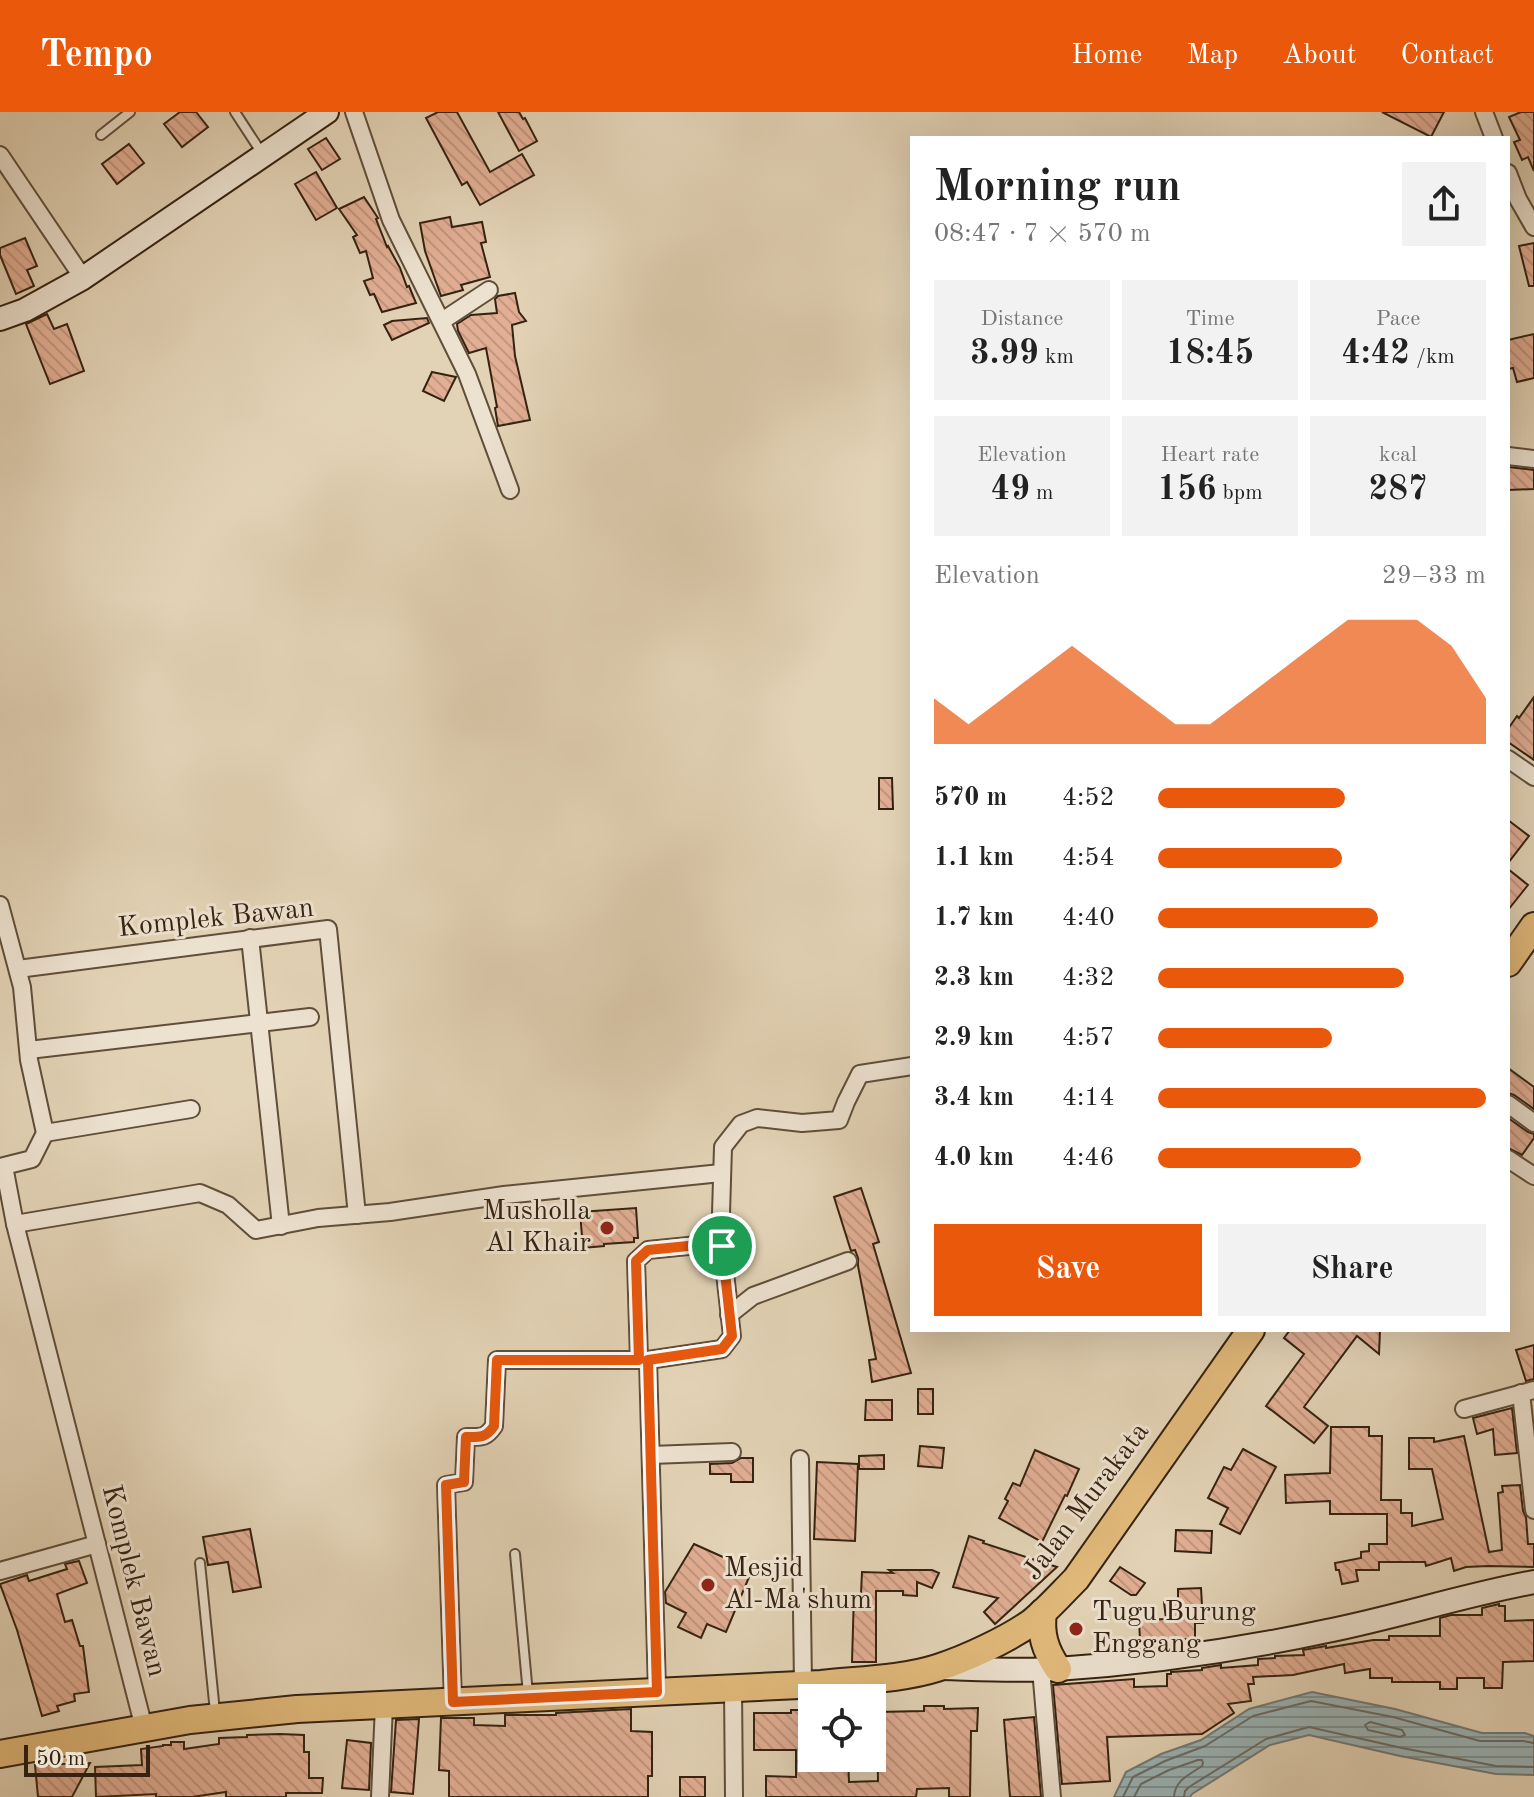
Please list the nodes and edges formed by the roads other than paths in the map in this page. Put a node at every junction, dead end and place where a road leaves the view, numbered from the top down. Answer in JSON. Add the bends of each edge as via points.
{"nodes":[{"id":1,"x":130,"y":112,"type":"edge"},
{"id":2,"x":235,"y":112,"type":"edge"},
{"id":3,"x":327,"y":112,"type":"edge"},
{"id":4,"x":354,"y":112,"type":"edge"},
{"id":5,"x":1484,"y":112,"type":"edge"},
{"id":6,"x":101,"y":135,"type":"dead end"},
{"id":7,"x":1493,"y":136,"type":"edge"},
{"id":8,"x":0,"y":155,"type":"edge"},
{"id":9,"x":263,"y":155,"type":"junction"},
{"id":10,"x":1513,"y":200,"type":"edge"},
{"id":11,"x":1534,"y":227,"type":"edge"},
{"id":12,"x":83,"y":278,"type":"junction"},
{"id":13,"x":489,"y":290,"type":"dead end"},
{"id":14,"x":0,"y":319,"type":"edge"},
{"id":15,"x":442,"y":321,"type":"junction"},
{"id":16,"x":1510,"y":456,"type":"edge"},
{"id":17,"x":1534,"y":459,"type":"edge"},
{"id":18,"x":510,"y":490,"type":"dead end"},
{"id":19,"x":1510,"y":760,"type":"edge"},
{"id":20,"x":1534,"y":777,"type":"edge"},
{"id":21,"x":0,"y":905,"type":"edge"},
{"id":22,"x":1534,"y":926,"type":"edge"},
{"id":23,"x":250,"y":938,"type":"junction"},
{"id":24,"x":1510,"y":960,"type":"edge"},
{"id":25,"x":18,"y":969,"type":"junction"},
{"id":26,"x":310,"y":1017,"type":"dead end"},
{"id":27,"x":260,"y":1023,"type":"junction"},
{"id":28,"x":29,"y":1050,"type":"junction"},
{"id":29,"x":910,"y":1066,"type":"edge"},
{"id":30,"x":1510,"y":1105,"type":"edge"},
{"id":31,"x":191,"y":1109,"type":"dead end"},
{"id":32,"x":1534,"y":1123,"type":"edge"},
{"id":33,"x":45,"y":1133,"type":"junction"},
{"id":34,"x":1510,"y":1160,"type":"edge"},
{"id":35,"x":2,"y":1166,"type":"edge"},
{"id":36,"x":721,"y":1173,"type":"junction"},
{"id":37,"x":1534,"y":1176,"type":"edge"},
{"id":38,"x":357,"y":1215,"type":"junction"},
{"id":39,"x":15,"y":1224,"type":"junction"},
{"id":40,"x":281,"y":1226,"type":"junction"},
{"id":41,"x":722,"y":1246,"type":"junction"},
{"id":42,"x":848,"y":1261,"type":"dead end"},
{"id":43,"x":729,"y":1315,"type":"junction"},
{"id":44,"x":1250,"y":1332,"type":"edge"},
{"id":45,"x":644,"y":1360,"type":"junction"},
{"id":46,"x":1528,"y":1391,"type":"edge"},
{"id":47,"x":1464,"y":1409,"type":"dead end"},
{"id":48,"x":732,"y":1452,"type":"dead end"},
{"id":49,"x":651,"y":1455,"type":"junction"},
{"id":50,"x":800,"y":1459,"type":"dead end"},
{"id":51,"x":1534,"y":1510,"type":"edge"},
{"id":52,"x":97,"y":1544,"type":"junction"},
{"id":53,"x":515,"y":1554,"type":"dead end"},
{"id":54,"x":200,"y":1563,"type":"dead end"},
{"id":55,"x":0,"y":1571,"type":"edge"},
{"id":56,"x":1534,"y":1582,"type":"edge"},
{"id":57,"x":1043,"y":1612,"type":"junction"},
{"id":58,"x":936,"y":1668,"type":"junction"},
{"id":59,"x":1049,"y":1669,"type":"junction"},
{"id":60,"x":803,"y":1684,"type":"edge"},
{"id":61,"x":813,"y":1684,"type":"edge"},
{"id":62,"x":798,"y":1685,"type":"edge"},
{"id":63,"x":733,"y":1689,"type":"junction"},
{"id":64,"x":657,"y":1692,"type":"junction"},
{"id":65,"x":529,"y":1698,"type":"junction"},
{"id":66,"x":453,"y":1702,"type":"junction"},
{"id":67,"x":384,"y":1705,"type":"junction"},
{"id":68,"x":216,"y":1717,"type":"junction"},
{"id":69,"x":144,"y":1728,"type":"junction"},
{"id":70,"x":0,"y":1754,"type":"edge"},
{"id":71,"x":380,"y":1797,"type":"edge"},
{"id":72,"x":734,"y":1797,"type":"edge"},
{"id":73,"x":1052,"y":1797,"type":"edge"}],
"edges":[{"from":1,"to":6,"type":"lane"},
{"from":2,"to":9,"type":"lane"},
{"from":3,"to":9,"type":"main road"},
{"from":4,"to":15,"type":"street","via":[[391,220]]},
{"from":5,"to":7,"type":"street"},
{"from":8,"to":12,"type":"street"},
{"from":9,"to":12,"type":"main road"},
{"from":10,"to":11,"type":"street"},
{"from":12,"to":14,"type":"main road"},
{"from":13,"to":15,"type":"street"},
{"from":15,"to":18,"type":"street"},
{"from":16,"to":17,"type":"street"},
{"from":19,"to":20,"type":"street"},
{"from":21,"to":25,"type":"street"},
{"from":22,"to":24,"type":"main road"},
{"from":23,"to":25,"type":"street","name":"Komplek Bawan"},
{"from":23,"to":27,"type":"street"},
{"from":23,"to":38,"type":"street","name":"Komplek Bawan","via":[[328,929]]},
{"from":25,"to":28,"type":"street"},
{"from":26,"to":27,"type":"street"},
{"from":27,"to":28,"type":"street"},
{"from":27,"to":40,"type":"street"},
{"from":28,"to":33,"type":"street"},
{"from":29,"to":36,"type":"street","via":[[860,1074],[839,1120],[757,1118],[741,1124],[723,1147]]},
{"from":30,"to":32,"type":"street"},
{"from":31,"to":33,"type":"street"},
{"from":33,"to":35,"type":"street","name":"Komplek Bawan","via":[[32,1159]]},
{"from":34,"to":37,"type":"street"},
{"from":35,"to":39,"type":"street","name":"Komplek Bawan"},
{"from":36,"to":38,"type":"street"},
{"from":36,"to":41,"type":"street"},
{"from":38,"to":40,"type":"street"},
{"from":39,"to":40,"type":"street","via":[[200,1193],[228,1205],[256,1230]]},
{"from":39,"to":52,"type":"street","name":"Komplek Bawan"},
{"from":41,"to":43,"type":"street"},
{"from":41,"to":45,"type":"street","via":[[648,1250],[636,1261]]},
{"from":42,"to":43,"type":"street","via":[[753,1296]]},
{"from":43,"to":45,"type":"street","via":[[732,1336],[722,1349]]},
{"from":44,"to":57,"type":"main road","name":"Jalan Murakata","via":[[1076,1579]]},
{"from":45,"to":49,"type":"street"},
{"from":45,"to":66,"type":"street","via":[[497,1360],[494,1426],[482,1437],[466,1437],[464,1482],[446,1485]]},
{"from":46,"to":47,"type":"street"},
{"from":46,"to":51,"type":"street"},
{"from":48,"to":49,"type":"street"},
{"from":49,"to":64,"type":"street"},
{"from":50,"to":60,"type":"street"},
{"from":52,"to":55,"type":"street"},
{"from":52,"to":69,"type":"street","name":"Komplek Bawan"},
{"from":53,"to":65,"type":"lane"},
{"from":54,"to":68,"type":"lane"},
{"from":56,"to":59,"type":"main road","via":[[1230,1650]]},
{"from":57,"to":58,"type":"main road","name":"Jalan Murakata","via":[[1029,1624]]},
{"from":57,"to":59,"type":"main road"},
{"from":58,"to":59,"type":"main road"},
{"from":58,"to":61,"type":"main road","name":"Jalan Murakata"},
{"from":59,"to":73,"type":"street"},
{"from":62,"to":63,"type":"main road","name":"Jalan Murakata"},
{"from":63,"to":64,"type":"main road","name":"Jalan Murakata"},
{"from":63,"to":72,"type":"street"},
{"from":64,"to":65,"type":"main road","name":"Jalan Murakata"},
{"from":65,"to":66,"type":"main road","name":"Jalan Murakata"},
{"from":66,"to":67,"type":"main road","name":"Jalan Murakata"},
{"from":67,"to":68,"type":"main road","name":"Jalan Murakata"},
{"from":67,"to":71,"type":"street"},
{"from":68,"to":69,"type":"main road","name":"Jalan Murakata"},
{"from":69,"to":70,"type":"main road","name":"Jalan Murakata"}]}
